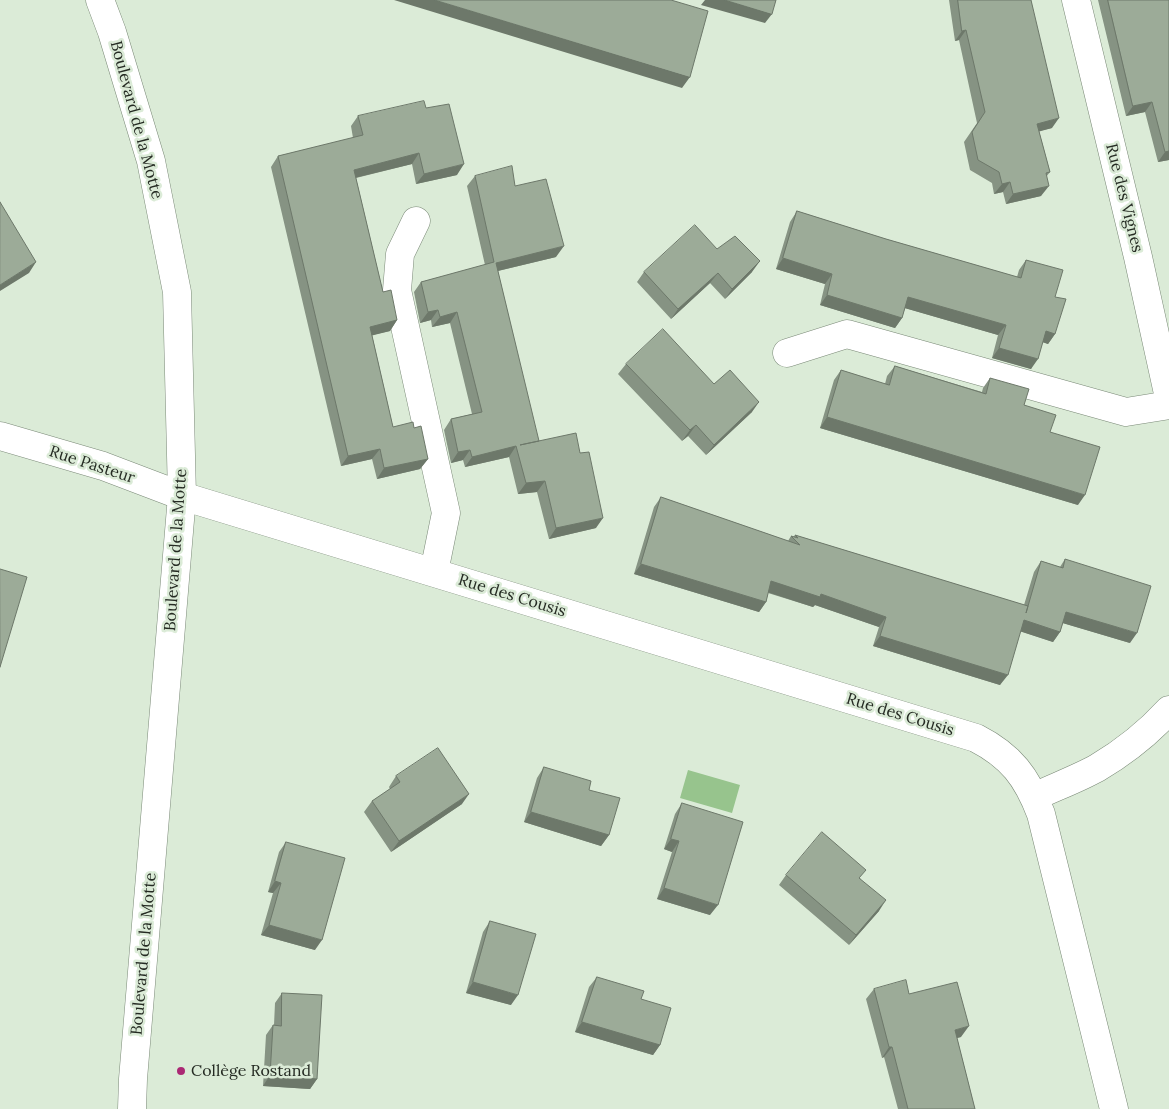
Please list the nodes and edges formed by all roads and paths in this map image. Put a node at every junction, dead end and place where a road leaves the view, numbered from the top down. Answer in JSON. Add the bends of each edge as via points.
{"nodes":[{"id":1,"x":100,"y":0,"type":"edge"},
{"id":2,"x":1076,"y":0,"type":"edge"},
{"id":3,"x":416,"y":221,"type":"dead end"},
{"id":4,"x":787,"y":353,"type":"dead end"},
{"id":5,"x":1169,"y":398,"type":"edge"},
{"id":6,"x":1169,"y":405,"type":"edge"},
{"id":7,"x":0,"y":436,"type":"edge"},
{"id":8,"x":182,"y":496,"type":"junction"},
{"id":9,"x":434,"y":572,"type":"junction"},
{"id":10,"x":1169,"y":710,"type":"edge"},
{"id":11,"x":1034,"y":797,"type":"junction"},
{"id":12,"x":132,"y":1109,"type":"edge"},
{"id":13,"x":1114,"y":1109,"type":"edge"}],
"edges":[{"from":1,"to":8,"type":"street","name":"Boulevard de la Motte","via":[[151,160],[177,292]]},
{"from":2,"to":5,"type":"street","name":"Rue des Vignes"},
{"from":3,"to":9,"type":"street","via":[[400,254],[398,290],[446,514]]},
{"from":4,"to":6,"type":"street","via":[[847,334],[1126,412]]},
{"from":7,"to":8,"type":"street","name":"Rue Pasteur","via":[[103,466]]},
{"from":8,"to":9,"type":"street","name":"Rue des Cousis"},
{"from":8,"to":12,"type":"street","name":"Boulevard de la Motte"},
{"from":9,"to":11,"type":"street","name":"Rue des Cousis","via":[[976,738],[996,748],[1010,762]]},
{"from":10,"to":11,"type":"street","via":[[1131,746],[1097,768]]},
{"from":11,"to":13,"type":"street","name":"Rue des Cousis","via":[[1041,814]]}]}
